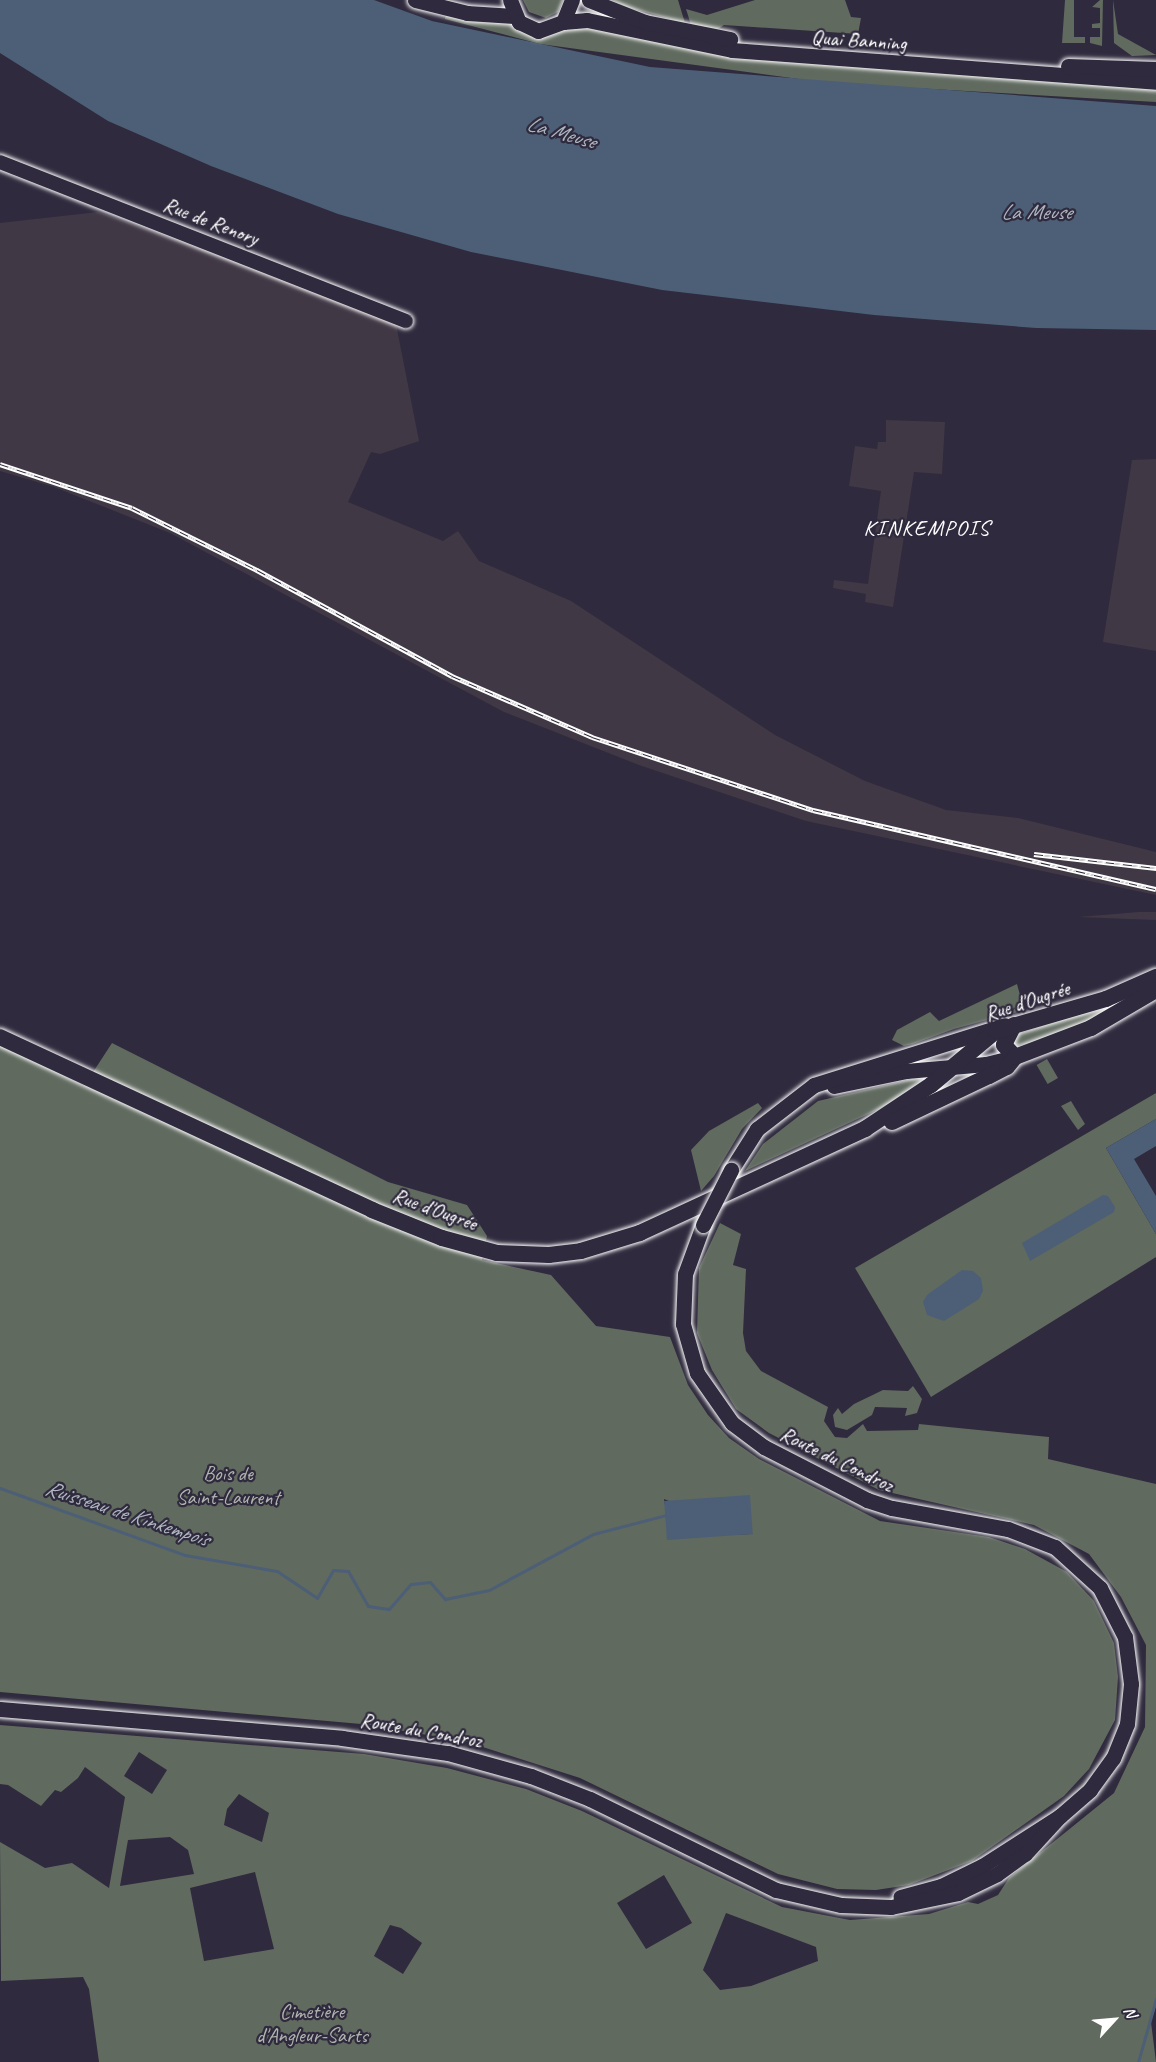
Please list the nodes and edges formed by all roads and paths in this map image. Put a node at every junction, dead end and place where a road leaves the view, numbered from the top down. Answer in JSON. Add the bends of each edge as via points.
{"nodes":[{"id":1,"x":415,"y":0,"type":"edge"},
{"id":2,"x":510,"y":0,"type":"edge"},
{"id":3,"x":572,"y":0,"type":"edge"},
{"id":4,"x":589,"y":0,"type":"edge"},
{"id":5,"x":514,"y":16,"type":"junction"},
{"id":6,"x":563,"y":22,"type":"junction"},
{"id":7,"x":1156,"y":69,"type":"edge"},
{"id":8,"x":1156,"y":82,"type":"edge"},
{"id":9,"x":0,"y":162,"type":"edge"},
{"id":10,"x":406,"y":321,"type":"dead end"},
{"id":11,"x":1156,"y":977,"type":"edge"},
{"id":12,"x":1156,"y":990,"type":"edge"},
{"id":13,"x":1014,"y":1025,"type":"junction"},
{"id":14,"x":0,"y":1037,"type":"edge"},
{"id":15,"x":1015,"y":1057,"type":"junction"},
{"id":16,"x":955,"y":1066,"type":"junction"},
{"id":17,"x":797,"y":1098,"type":"junction"},
{"id":18,"x":865,"y":1129,"type":"junction"},
{"id":19,"x":0,"y":1709,"type":"edge"},
{"id":20,"x":1060,"y":1816,"type":"junction"},
{"id":21,"x":1018,"y":1844,"type":"junction"},
{"id":22,"x":984,"y":1881,"type":"junction"},
{"id":23,"x":878,"y":1905,"type":"junction"}],
"edges":[{"from":1,"to":5,"type":"main road","via":[[467,13]]},
{"from":2,"to":5,"type":"main road"},
{"from":3,"to":6,"type":"main road"},
{"from":4,"to":7,"type":"main road","name":"Quai Banning","via":[[645,22],[728,39],[1009,63]]},
{"from":5,"to":6,"type":"main road","name":"Quai Banning","via":[[526,28],[538,31]]},
{"from":6,"to":8,"type":"main road","name":"Quai Banning","via":[[587,20],[703,46],[759,53]]},
{"from":9,"to":10,"type":"street","name":"Rue de Renory"},
{"from":11,"to":13,"type":"main road","name":"Rue d'Ougrée","via":[[1106,999]]},
{"from":12,"to":15,"type":"main road","name":"Rue d'Ougrée","via":[[1091,1028]]},
{"from":13,"to":15,"type":"main road","via":[[1004,1045]]},
{"from":13,"to":16,"type":"main road","name":"Rue d'Ougrée","via":[[986,1036]]},
{"from":13,"to":17,"type":"main road","name":"Route du Condroz","via":[[998,1025],[826,1079]]},
{"from":14,"to":18,"type":"main road","name":"Rue d'Ougrée","via":[[372,1210],[472,1248],[505,1254],[549,1255],[617,1242]]},
{"from":15,"to":16,"type":"main road","name":"Route du Condroz"},
{"from":15,"to":18,"type":"main road","name":"Rue d'Ougrée","via":[[989,1077],[890,1123]]},
{"from":16,"to":17,"type":"main road","name":"Route du Condroz","via":[[870,1077]]},
{"from":16,"to":18,"type":"main road","name":"Rue d'Ougrée"},
{"from":17,"to":20,"type":"main road","name":"Route du Condroz","bridge":true,"via":[[757,1129],[731,1170],[688,1261],[682,1324],[690,1356],[722,1413],[749,1437],[780,1455],[852,1493],[892,1508],[1008,1529],[1034,1538],[1074,1560],[1105,1595],[1128,1650],[1128,1718],[1118,1748],[1101,1776]]},
{"from":19,"to":23,"type":"main road","name":"Route du Condroz","via":[[351,1739],[448,1753],[514,1771],[590,1799],[776,1890],[824,1902]]},
{"from":20,"to":21,"type":"main road","name":"Route du Condroz"},
{"from":20,"to":22,"type":"main road","name":"Route du Condroz","via":[[1033,1847]]},
{"from":21,"to":22,"type":"main road","via":[[987,1870]]},
{"from":21,"to":23,"type":"main road","name":"Route du Condroz","via":[[959,1878],[889,1898]]},
{"from":22,"to":23,"type":"main road","name":"Route du Condroz","via":[[934,1900]]}]}
